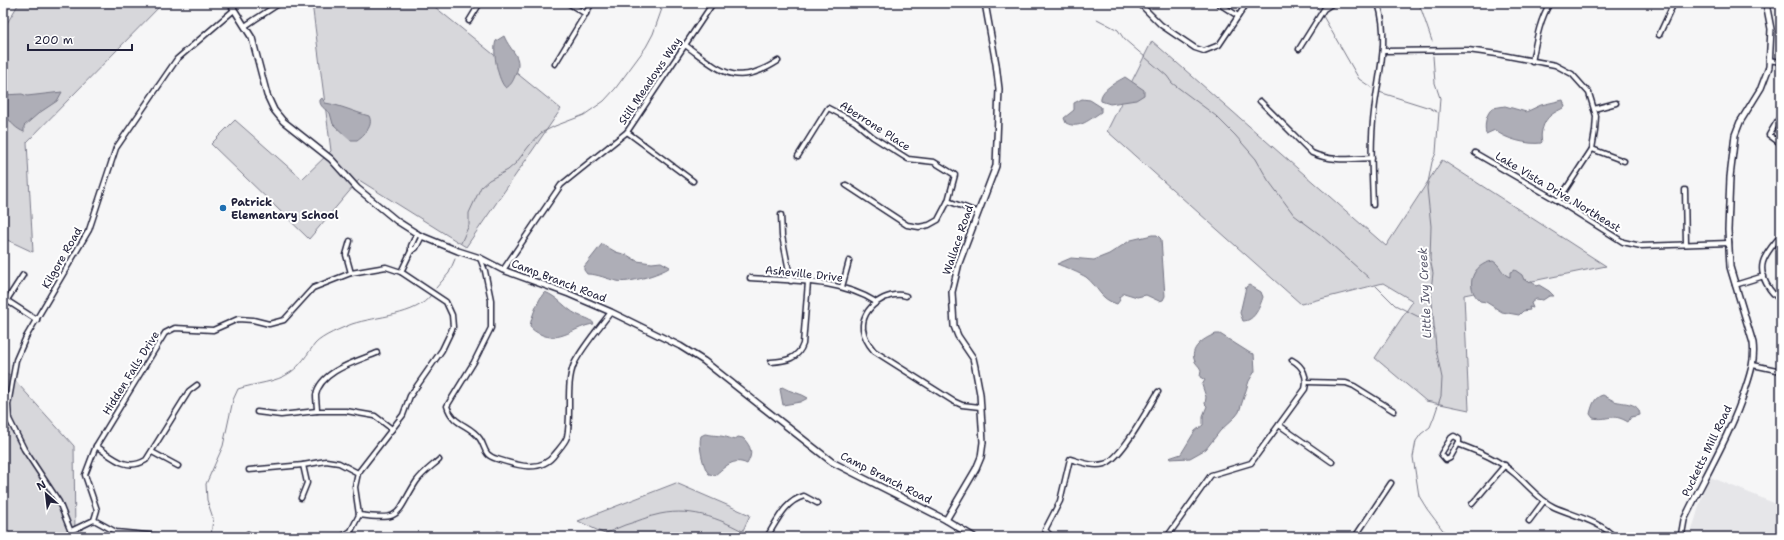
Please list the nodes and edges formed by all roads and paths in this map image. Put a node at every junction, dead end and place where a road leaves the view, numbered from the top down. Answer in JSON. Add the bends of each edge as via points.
{"nodes":[{"id":1,"x":230,"y":3,"type":"edge"},
{"id":2,"x":280,"y":3,"type":"edge"},
{"id":3,"x":480,"y":3,"type":"edge"},
{"id":4,"x":568,"y":3,"type":"edge"},
{"id":5,"x":592,"y":3,"type":"edge"},
{"id":6,"x":713,"y":3,"type":"edge"},
{"id":7,"x":985,"y":3,"type":"edge"},
{"id":8,"x":1139,"y":3,"type":"edge"},
{"id":9,"x":1218,"y":3,"type":"edge"},
{"id":10,"x":1247,"y":3,"type":"edge"},
{"id":11,"x":1333,"y":3,"type":"edge"},
{"id":12,"x":1378,"y":3,"type":"edge"},
{"id":13,"x":1550,"y":3,"type":"edge"},
{"id":14,"x":1674,"y":3,"type":"edge"},
{"id":15,"x":1766,"y":3,"type":"edge"},
{"id":16,"x":234,"y":10,"type":"junction"},
{"id":17,"x":586,"y":14,"type":"junction"},
{"id":18,"x":1238,"y":16,"type":"junction"},
{"id":19,"x":469,"y":21,"type":"dead end"},
{"id":20,"x":245,"y":26,"type":"junction"},
{"id":21,"x":1659,"y":35,"type":"dead end"},
{"id":22,"x":685,"y":45,"type":"junction"},
{"id":23,"x":1299,"y":49,"type":"dead end"},
{"id":24,"x":1383,"y":51,"type":"junction"},
{"id":25,"x":1769,"y":60,"type":"junction"},
{"id":26,"x":778,"y":61,"type":"dead end"},
{"id":27,"x":1532,"y":62,"type":"junction"},
{"id":28,"x":1781,"y":62,"type":"edge"},
{"id":29,"x":555,"y":64,"type":"dead end"},
{"id":30,"x":1260,"y":101,"type":"dead end"},
{"id":31,"x":1616,"y":103,"type":"dead end"},
{"id":32,"x":1594,"y":109,"type":"junction"},
{"id":33,"x":1781,"y":115,"type":"edge"},
{"id":34,"x":627,"y":132,"type":"junction"},
{"id":35,"x":1781,"y":144,"type":"edge"},
{"id":36,"x":1592,"y":149,"type":"junction"},
{"id":37,"x":1475,"y":153,"type":"dead end"},
{"id":38,"x":798,"y":156,"type":"dead end"},
{"id":39,"x":1372,"y":158,"type":"junction"},
{"id":40,"x":1624,"y":161,"type":"dead end"},
{"id":41,"x":693,"y":181,"type":"dead end"},
{"id":42,"x":846,"y":185,"type":"dead end"},
{"id":43,"x":1685,"y":190,"type":"dead end"},
{"id":44,"x":948,"y":201,"type":"junction"},
{"id":45,"x":1558,"y":201,"type":"junction"},
{"id":46,"x":1373,"y":205,"type":"dead end"},
{"id":47,"x":977,"y":212,"type":"junction"},
{"id":48,"x":781,"y":215,"type":"dead end"},
{"id":49,"x":419,"y":235,"type":"junction"},
{"id":50,"x":1781,"y":235,"type":"edge"},
{"id":51,"x":350,"y":241,"type":"dead end"},
{"id":52,"x":1728,"y":242,"type":"junction"},
{"id":53,"x":1686,"y":244,"type":"junction"},
{"id":54,"x":480,"y":258,"type":"junction"},
{"id":55,"x":849,"y":261,"type":"dead end"},
{"id":56,"x":503,"y":270,"type":"junction"},
{"id":57,"x":401,"y":272,"type":"junction"},
{"id":58,"x":351,"y":273,"type":"junction"},
{"id":59,"x":24,"y":274,"type":"dead end"},
{"id":60,"x":1764,"y":276,"type":"junction"},
{"id":61,"x":750,"y":278,"type":"dead end"},
{"id":62,"x":791,"y":281,"type":"junction"},
{"id":63,"x":808,"y":282,"type":"junction"},
{"id":64,"x":1735,"y":285,"type":"junction"},
{"id":65,"x":842,"y":287,"type":"junction"},
{"id":66,"x":906,"y":296,"type":"dead end"},
{"id":67,"x":5,"y":299,"type":"edge"},
{"id":68,"x":1781,"y":300,"type":"edge"},
{"id":69,"x":876,"y":302,"type":"junction"},
{"id":70,"x":3,"y":306,"type":"edge"},
{"id":71,"x":611,"y":312,"type":"junction"},
{"id":72,"x":37,"y":320,"type":"junction"},
{"id":73,"x":377,"y":353,"type":"dead end"},
{"id":74,"x":1292,"y":360,"type":"dead end"},
{"id":75,"x":771,"y":362,"type":"dead end"},
{"id":76,"x":1753,"y":365,"type":"junction"},
{"id":77,"x":1781,"y":372,"type":"edge"},
{"id":78,"x":1307,"y":382,"type":"junction"},
{"id":79,"x":197,"y":386,"type":"dead end"},
{"id":80,"x":1158,"y":392,"type":"dead end"},
{"id":81,"x":5,"y":406,"type":"edge"},
{"id":82,"x":980,"y":407,"type":"junction"},
{"id":83,"x":317,"y":411,"type":"junction"},
{"id":84,"x":1394,"y":411,"type":"dead end"},
{"id":85,"x":257,"y":412,"type":"dead end"},
{"id":86,"x":1279,"y":426,"type":"junction"},
{"id":87,"x":392,"y":429,"type":"junction"},
{"id":88,"x":1458,"y":444,"type":"junction"},
{"id":89,"x":96,"y":446,"type":"junction"},
{"id":90,"x":152,"y":452,"type":"junction"},
{"id":91,"x":439,"y":460,"type":"dead end"},
{"id":92,"x":1332,"y":462,"type":"dead end"},
{"id":93,"x":303,"y":465,"type":"junction"},
{"id":94,"x":1505,"y":465,"type":"junction"},
{"id":95,"x":178,"y":466,"type":"dead end"},
{"id":96,"x":249,"y":470,"type":"dead end"},
{"id":97,"x":358,"y":473,"type":"junction"},
{"id":98,"x":1391,"y":483,"type":"dead end"},
{"id":99,"x":301,"y":498,"type":"dead end"},
{"id":100,"x":1544,"y":501,"type":"junction"},
{"id":101,"x":817,"y":503,"type":"dead end"},
{"id":102,"x":1472,"y":504,"type":"dead end"},
{"id":103,"x":359,"y":515,"type":"junction"},
{"id":104,"x":94,"y":520,"type":"junction"},
{"id":105,"x":946,"y":520,"type":"junction"},
{"id":106,"x":1529,"y":521,"type":"dead end"},
{"id":107,"x":71,"y":531,"type":"junction"},
{"id":108,"x":157,"y":536,"type":"edge"},
{"id":109,"x":73,"y":537,"type":"edge"},
{"id":110,"x":342,"y":537,"type":"edge"},
{"id":111,"x":767,"y":537,"type":"edge"},
{"id":112,"x":974,"y":537,"type":"edge"},
{"id":113,"x":1052,"y":537,"type":"edge"},
{"id":114,"x":1167,"y":537,"type":"edge"},
{"id":115,"x":1355,"y":537,"type":"edge"},
{"id":116,"x":1614,"y":537,"type":"edge"},
{"id":117,"x":1682,"y":537,"type":"edge"}],
"edges":[{"from":1,"to":16,"type":"street","name":"Camp Branch Road"},
{"from":2,"to":20,"type":"street"},
{"from":3,"to":19,"type":"street"},
{"from":4,"to":17,"type":"street"},
{"from":5,"to":17,"type":"street"},
{"from":6,"to":22,"type":"street","name":"Still Meadows Way"},
{"from":7,"to":47,"type":"street","name":"Wallace Road","via":[[999,89],[996,166]]},
{"from":8,"to":18,"type":"street","via":[[1161,25],[1204,51],[1219,45]]},
{"from":9,"to":18,"type":"street"},
{"from":10,"to":18,"type":"street"},
{"from":11,"to":23,"type":"street","via":[[1324,9]]},
{"from":12,"to":24,"type":"street","via":[[1384,39]]},
{"from":13,"to":27,"type":"street","via":[[1545,11]]},
{"from":14,"to":21,"type":"street"},
{"from":15,"to":25,"type":"street","name":"Pucketts Mill Road","via":[[1771,29]]},
{"from":16,"to":20,"type":"street","name":"Camp Branch Road"},
{"from":16,"to":72,"type":"street","name":"Kilgore Road","via":[[177,60],[116,148],[89,230]]},
{"from":17,"to":29,"type":"street"},
{"from":20,"to":49,"type":"street","name":"Camp Branch Road","via":[[254,43],[267,96],[283,121],[330,159],[375,204]]},
{"from":22,"to":26,"type":"street","via":[[720,70],[738,76],[760,71]]},
{"from":22,"to":34,"type":"street","name":"Still Meadows Way"},
{"from":24,"to":27,"type":"street","via":[[1468,50]]},
{"from":24,"to":39,"type":"street","via":[[1373,114]]},
{"from":25,"to":28,"type":"street"},
{"from":25,"to":52,"type":"street","name":"Pucketts Mill Road","via":[[1762,88],[1740,122],[1735,135],[1730,177]]},
{"from":27,"to":32,"type":"street","via":[[1554,66],[1572,74],[1589,93]]},
{"from":30,"to":39,"type":"street","via":[[1312,153],[1332,160]]},
{"from":31,"to":32,"type":"street"},
{"from":32,"to":36,"type":"street","via":[[1596,131]]},
{"from":33,"to":35,"type":"street","via":[[1769,135]]},
{"from":34,"to":41,"type":"street"},
{"from":34,"to":56,"type":"street","name":"Still Meadows Way","via":[[562,185]]},
{"from":36,"to":40,"type":"street"},
{"from":36,"to":45,"type":"street"},
{"from":37,"to":45,"type":"street","name":"Lake Vista Drive Northeast"},
{"from":38,"to":44,"type":"street","name":"Aberrone Place","via":[[828,108],[855,122],[908,159],[934,162],[955,175]]},
{"from":39,"to":46,"type":"street"},
{"from":42,"to":44,"type":"street","name":"Aberrone Place","via":[[907,225],[919,227],[938,220]]},
{"from":43,"to":53,"type":"street"},
{"from":44,"to":47,"type":"street"},
{"from":45,"to":53,"type":"street","name":"Lake Vista Drive Northeast","via":[[1623,242],[1641,246]]},
{"from":47,"to":82,"type":"street","name":"Wallace Road","via":[[952,292],[952,316],[958,336],[973,358]]},
{"from":48,"to":62,"type":"street","via":[[782,236]]},
{"from":49,"to":54,"type":"street","name":"Camp Branch Road"},
{"from":49,"to":57,"type":"street","via":[[411,246],[412,251]]},
{"from":50,"to":60,"type":"street","via":[[1763,262]]},
{"from":51,"to":58,"type":"street","via":[[346,255]]},
{"from":52,"to":53,"type":"street","name":"Lake Vista Drive Northeast"},
{"from":52,"to":64,"type":"street","name":"Pucketts Mill Road","via":[[1730,267]]},
{"from":54,"to":56,"type":"street","name":"Camp Branch Road"},
{"from":54,"to":71,"type":"street","via":[[491,300],[491,328],[447,406],[450,415],[481,440],[482,446],[492,458],[530,467],[546,463],[553,458],[567,437],[570,381],[574,365]]},
{"from":55,"to":65,"type":"street"},
{"from":56,"to":71,"type":"street","name":"Camp Branch Road"},
{"from":57,"to":58,"type":"street","name":"Hidden Falls Drive","via":[[386,267]]},
{"from":57,"to":87,"type":"street","name":"Hidden Falls Drive","via":[[446,302],[452,315],[453,327],[442,350],[410,396],[403,415]]},
{"from":58,"to":89,"type":"street","name":"Hidden Falls Drive","via":[[313,288],[284,320],[269,324],[238,319],[213,330],[175,328],[165,333]]},
{"from":59,"to":67,"type":"street"},
{"from":60,"to":64,"type":"street"},
{"from":60,"to":68,"type":"street","via":[[1769,289]]},
{"from":61,"to":62,"type":"street","name":"Asheville Drive"},
{"from":62,"to":63,"type":"street","name":"Asheville Drive"},
{"from":63,"to":65,"type":"street","name":"Asheville Drive"},
{"from":63,"to":75,"type":"street","via":[[801,350],[794,358]]},
{"from":64,"to":76,"type":"street","name":"Pucketts Mill Road","via":[[1753,343]]},
{"from":65,"to":69,"type":"street","name":"Asheville Drive","via":[[868,296]]},
{"from":66,"to":69,"type":"street"},
{"from":67,"to":70,"type":"street"},
{"from":67,"to":72,"type":"street"},
{"from":69,"to":82,"type":"street","via":[[866,315],[862,327],[866,340],[874,351],[953,401]]},
{"from":71,"to":105,"type":"street","name":"Camp Branch Road","via":[[692,352],[832,462]]},
{"from":72,"to":81,"type":"street","name":"Kilgore Road","via":[[16,360]]},
{"from":73,"to":83,"type":"street","via":[[333,372],[321,383],[316,395]]},
{"from":74,"to":78,"type":"street","via":[[1303,370]]},
{"from":76,"to":77,"type":"street"},
{"from":76,"to":117,"type":"street","name":"Pucketts Mill Road","via":[[1737,416],[1687,514],[1682,527]]},
{"from":78,"to":84,"type":"street","via":[[1346,383]]},
{"from":78,"to":86,"type":"street","via":[[1305,389]]},
{"from":79,"to":90,"type":"street","via":[[189,391]]},
{"from":80,"to":113,"type":"street","via":[[1116,457],[1105,464],[1092,465],[1070,459],[1060,501],[1045,530]]},
{"from":81,"to":107,"type":"street","name":"Kilgore Road","via":[[15,433],[59,502]]},
{"from":82,"to":105,"type":"street","name":"Wallace Road","via":[[984,442],[981,457]]},
{"from":83,"to":85,"type":"street","via":[[281,415]]},
{"from":83,"to":87,"type":"street","via":[[346,411],[375,416]]},
{"from":86,"to":92,"type":"street"},
{"from":86,"to":114,"type":"street","via":[[1251,462],[1211,475]]},
{"from":87,"to":97,"type":"street","name":"Hidden Falls Drive"},
{"from":88,"to":88,"type":"street","via":[[1457,437],[1451,438],[1441,454],[1443,458],[1450,458]]},
{"from":88,"to":94,"type":"street","via":[[1492,457]]},
{"from":89,"to":90,"type":"street","via":[[125,465],[137,466]]},
{"from":89,"to":104,"type":"street","name":"Hidden Falls Drive","via":[[86,475],[97,510]]},
{"from":90,"to":95,"type":"street"},
{"from":91,"to":103,"type":"street","via":[[425,472],[402,509],[394,515],[381,518]]},
{"from":93,"to":96,"type":"street"},
{"from":93,"to":97,"type":"street","via":[[326,461],[338,462]]},
{"from":93,"to":99,"type":"street","via":[[307,483]]},
{"from":94,"to":100,"type":"street"},
{"from":94,"to":102,"type":"street"},
{"from":97,"to":103,"type":"street","via":[[355,487]]},
{"from":98,"to":115,"type":"street"},
{"from":100,"to":106,"type":"street"},
{"from":100,"to":116,"type":"street","via":[[1604,528]]},
{"from":101,"to":111,"type":"street","via":[[804,496],[788,504]]},
{"from":103,"to":110,"type":"street","via":[[351,531]]},
{"from":104,"to":107,"type":"street"},
{"from":104,"to":108,"type":"street","via":[[116,532]]},
{"from":105,"to":112,"type":"street","name":"Camp Branch Road"},
{"from":107,"to":109,"type":"street","name":"Kilgore Road"}]}
